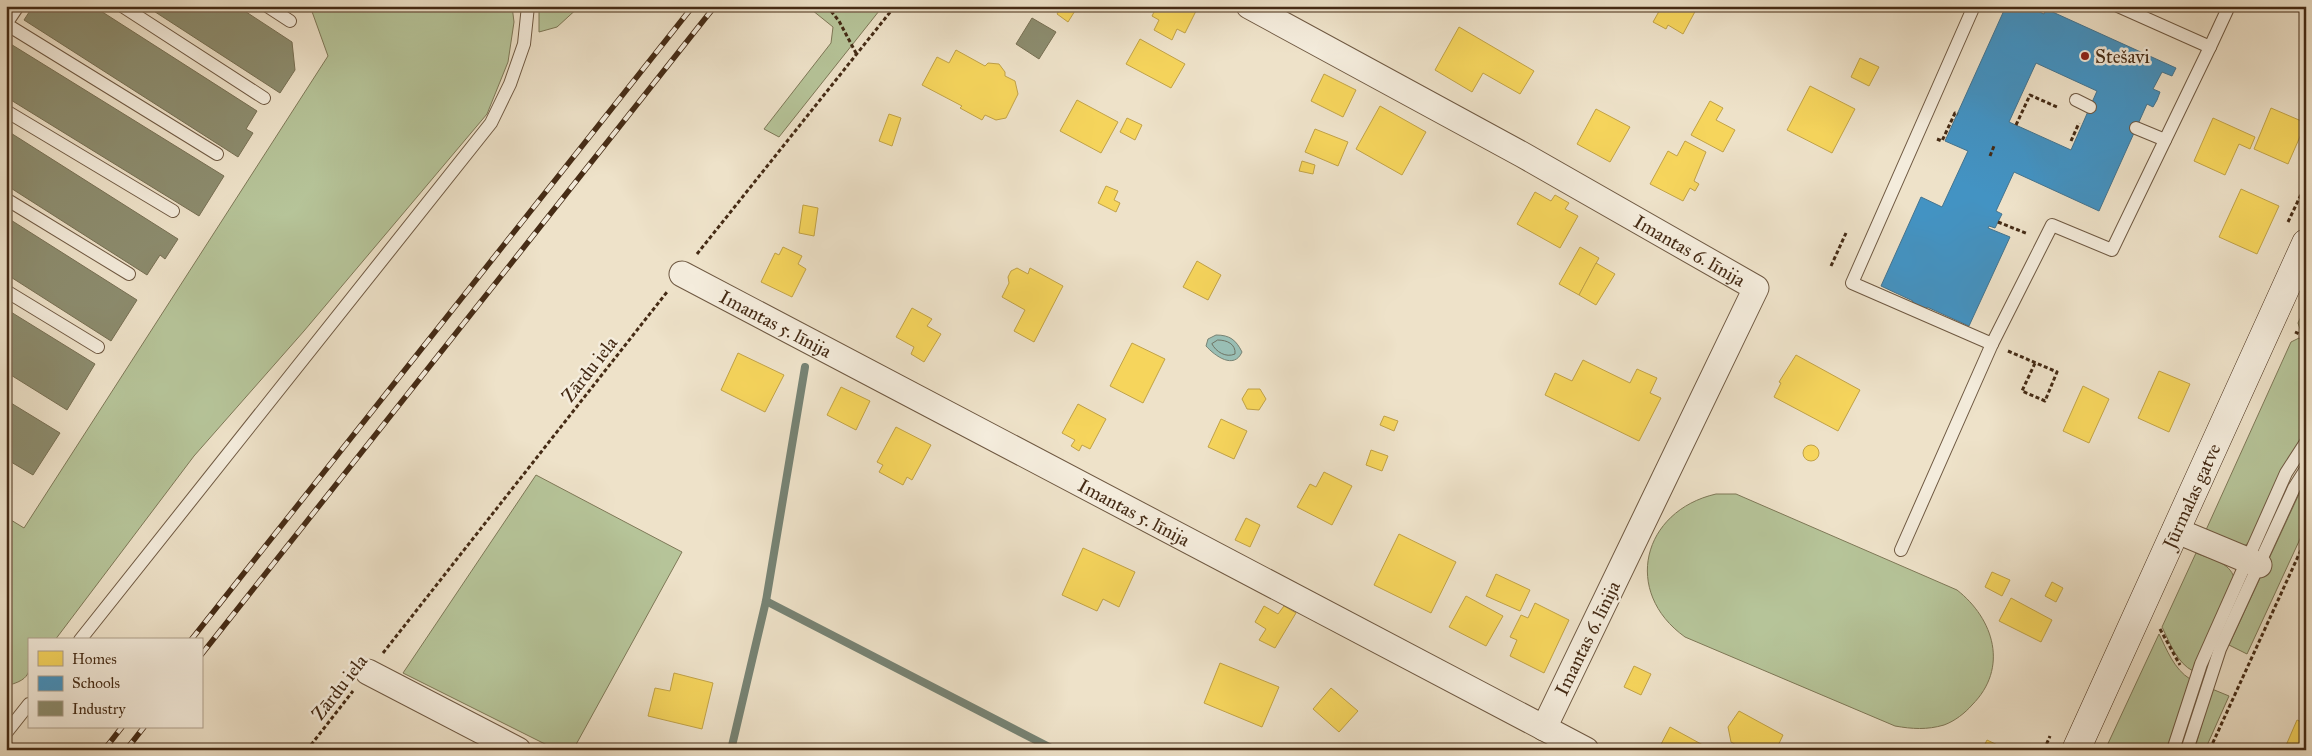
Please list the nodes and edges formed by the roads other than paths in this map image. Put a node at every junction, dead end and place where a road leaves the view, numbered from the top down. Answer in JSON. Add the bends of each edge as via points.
{"nodes":[{"id":1,"x":18,"y":6,"type":"edge"},
{"id":2,"x":122,"y":6,"type":"edge"},
{"id":3,"x":267,"y":6,"type":"edge"},
{"id":4,"x":528,"y":6,"type":"edge"},
{"id":5,"x":1249,"y":6,"type":"edge"},
{"id":6,"x":1974,"y":6,"type":"edge"},
{"id":7,"x":2118,"y":6,"type":"edge"},
{"id":8,"x":2229,"y":6,"type":"edge"},
{"id":9,"x":290,"y":20,"type":"dead end"},
{"id":10,"x":6,"y":24,"type":"edge"},
{"id":11,"x":2210,"y":47,"type":"junction"},
{"id":12,"x":264,"y":98,"type":"dead end"},
{"id":13,"x":2076,"y":100,"type":"dead end"},
{"id":14,"x":2090,"y":107,"type":"dead end"},
{"id":15,"x":6,"y":111,"type":"edge"},
{"id":16,"x":2136,"y":128,"type":"dead end"},
{"id":17,"x":2165,"y":140,"type":"junction"},
{"id":18,"x":217,"y":154,"type":"dead end"},
{"id":19,"x":6,"y":199,"type":"edge"},
{"id":20,"x":173,"y":211,"type":"dead end"},
{"id":21,"x":2306,"y":243,"type":"edge"},
{"id":22,"x":129,"y":274,"type":"dead end"},
{"id":23,"x":682,"y":274,"type":"road end"},
{"id":24,"x":6,"y":291,"type":"edge"},
{"id":25,"x":1992,"y":344,"type":"junction"},
{"id":26,"x":98,"y":347,"type":"dead end"},
{"id":27,"x":2306,"y":442,"type":"edge"},
{"id":28,"x":2306,"y":469,"type":"edge"},
{"id":29,"x":2175,"y":530,"type":"junction"},
{"id":30,"x":1901,"y":550,"type":"dead end"},
{"id":31,"x":2253,"y":563,"type":"junction"},
{"id":32,"x":82,"y":638,"type":"edge"},
{"id":33,"x":368,"y":672,"type":"road end"},
{"id":34,"x":28,"y":705,"type":"edge"},
{"id":35,"x":1544,"y":728,"type":"junction"},
{"id":36,"x":6,"y":733,"type":"edge"},
{"id":37,"x":518,"y":750,"type":"edge"},
{"id":38,"x":1586,"y":750,"type":"edge"},
{"id":39,"x":2076,"y":750,"type":"edge"},
{"id":40,"x":2173,"y":750,"type":"edge"},
{"id":41,"x":2187,"y":750,"type":"edge"}],
"edges":[{"from":1,"to":10,"type":"lane"},
{"from":2,"to":12,"type":"lane"},
{"from":3,"to":9,"type":"lane"},
{"from":4,"to":32,"type":"lane","via":[[524,44],[491,123]]},
{"from":5,"to":35,"type":"street","name":"Imantas 6. līnija","via":[[1523,155],[1756,288]]},
{"from":6,"to":25,"type":"lane","via":[[1852,283]]},
{"from":7,"to":11,"type":"lane"},
{"from":8,"to":11,"type":"lane"},
{"from":10,"to":18,"type":"lane"},
{"from":11,"to":17,"type":"lane"},
{"from":13,"to":14,"type":"lane"},
{"from":15,"to":20,"type":"lane"},
{"from":16,"to":17,"type":"lane"},
{"from":17,"to":25,"type":"lane","via":[[2112,250],[2052,225]]},
{"from":19,"to":22,"type":"lane"},
{"from":21,"to":29,"type":"main road","name":"Jūrmalas gatve"},
{"from":23,"to":35,"type":"street","name":"Imantas 5. līnija"},
{"from":24,"to":26,"type":"lane"},
{"from":25,"to":30,"type":"lane"},
{"from":27,"to":31,"type":"lane","via":[[2286,473]]},
{"from":28,"to":31,"type":"lane"},
{"from":29,"to":31,"type":"street"},
{"from":29,"to":39,"type":"main road","name":"Jūrmalas gatve"},
{"from":31,"to":40,"type":"lane","via":[[2201,664]]},
{"from":31,"to":41,"type":"lane"},
{"from":33,"to":37,"type":"street"},
{"from":34,"to":36,"type":"lane"},
{"from":35,"to":38,"type":"street","name":"Imantas 5. līnija"}]}
